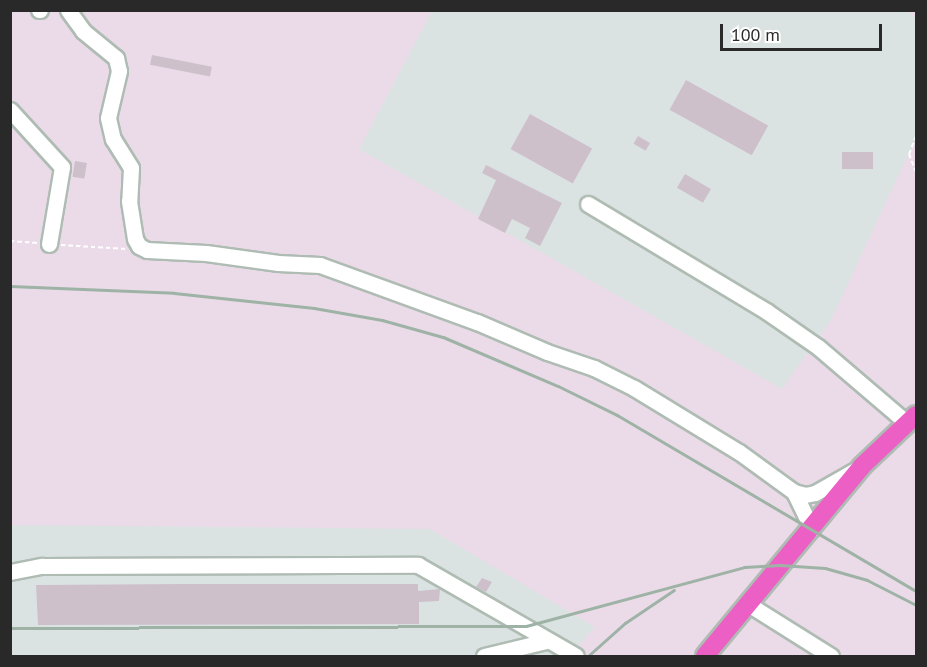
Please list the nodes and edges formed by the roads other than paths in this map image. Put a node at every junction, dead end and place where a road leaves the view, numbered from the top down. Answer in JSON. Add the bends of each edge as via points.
{"nodes":[{"id":1,"x":68,"y":10,"type":"edge"},
{"id":2,"x":10,"y":110,"type":"edge"},
{"id":3,"x":588,"y":204,"type":"dead end"},
{"id":4,"x":49,"y":244,"type":"road end"},
{"id":5,"x":912,"y":419,"type":"edge"},
{"id":6,"x":862,"y":466,"type":"junction"},
{"id":7,"x":794,"y":492,"type":"junction"},
{"id":8,"x":812,"y":529,"type":"junction"},
{"id":9,"x":10,"y":572,"type":"edge"},
{"id":10,"x":748,"y":604,"type":"junction"},
{"id":11,"x":546,"y":641,"type":"junction"},
{"id":12,"x":484,"y":657,"type":"edge"},
{"id":13,"x":576,"y":657,"type":"edge"},
{"id":14,"x":705,"y":657,"type":"edge"},
{"id":15,"x":831,"y":657,"type":"edge"}],
"edges":[{"from":1,"to":7,"type":"street","via":[[83,31],[116,58],[119,71],[108,118],[113,138],[131,168],[129,201],[135,239],[147,250],[320,266],[477,322],[594,368],[633,388],[739,452]]},
{"from":2,"to":4,"type":"street","via":[[62,167]]},
{"from":3,"to":5,"type":"street","via":[[766,311]]},
{"from":5,"to":6,"type":"main road"},
{"from":6,"to":7,"type":"street","via":[[815,493]]},
{"from":6,"to":8,"type":"main road"},
{"from":7,"to":8,"type":"street"},
{"from":8,"to":10,"type":"main road"},
{"from":9,"to":11,"type":"street","via":[[42,566],[418,565]]},
{"from":10,"to":14,"type":"main road"},
{"from":10,"to":15,"type":"street"},
{"from":11,"to":12,"type":"street"},
{"from":11,"to":13,"type":"street"}]}
